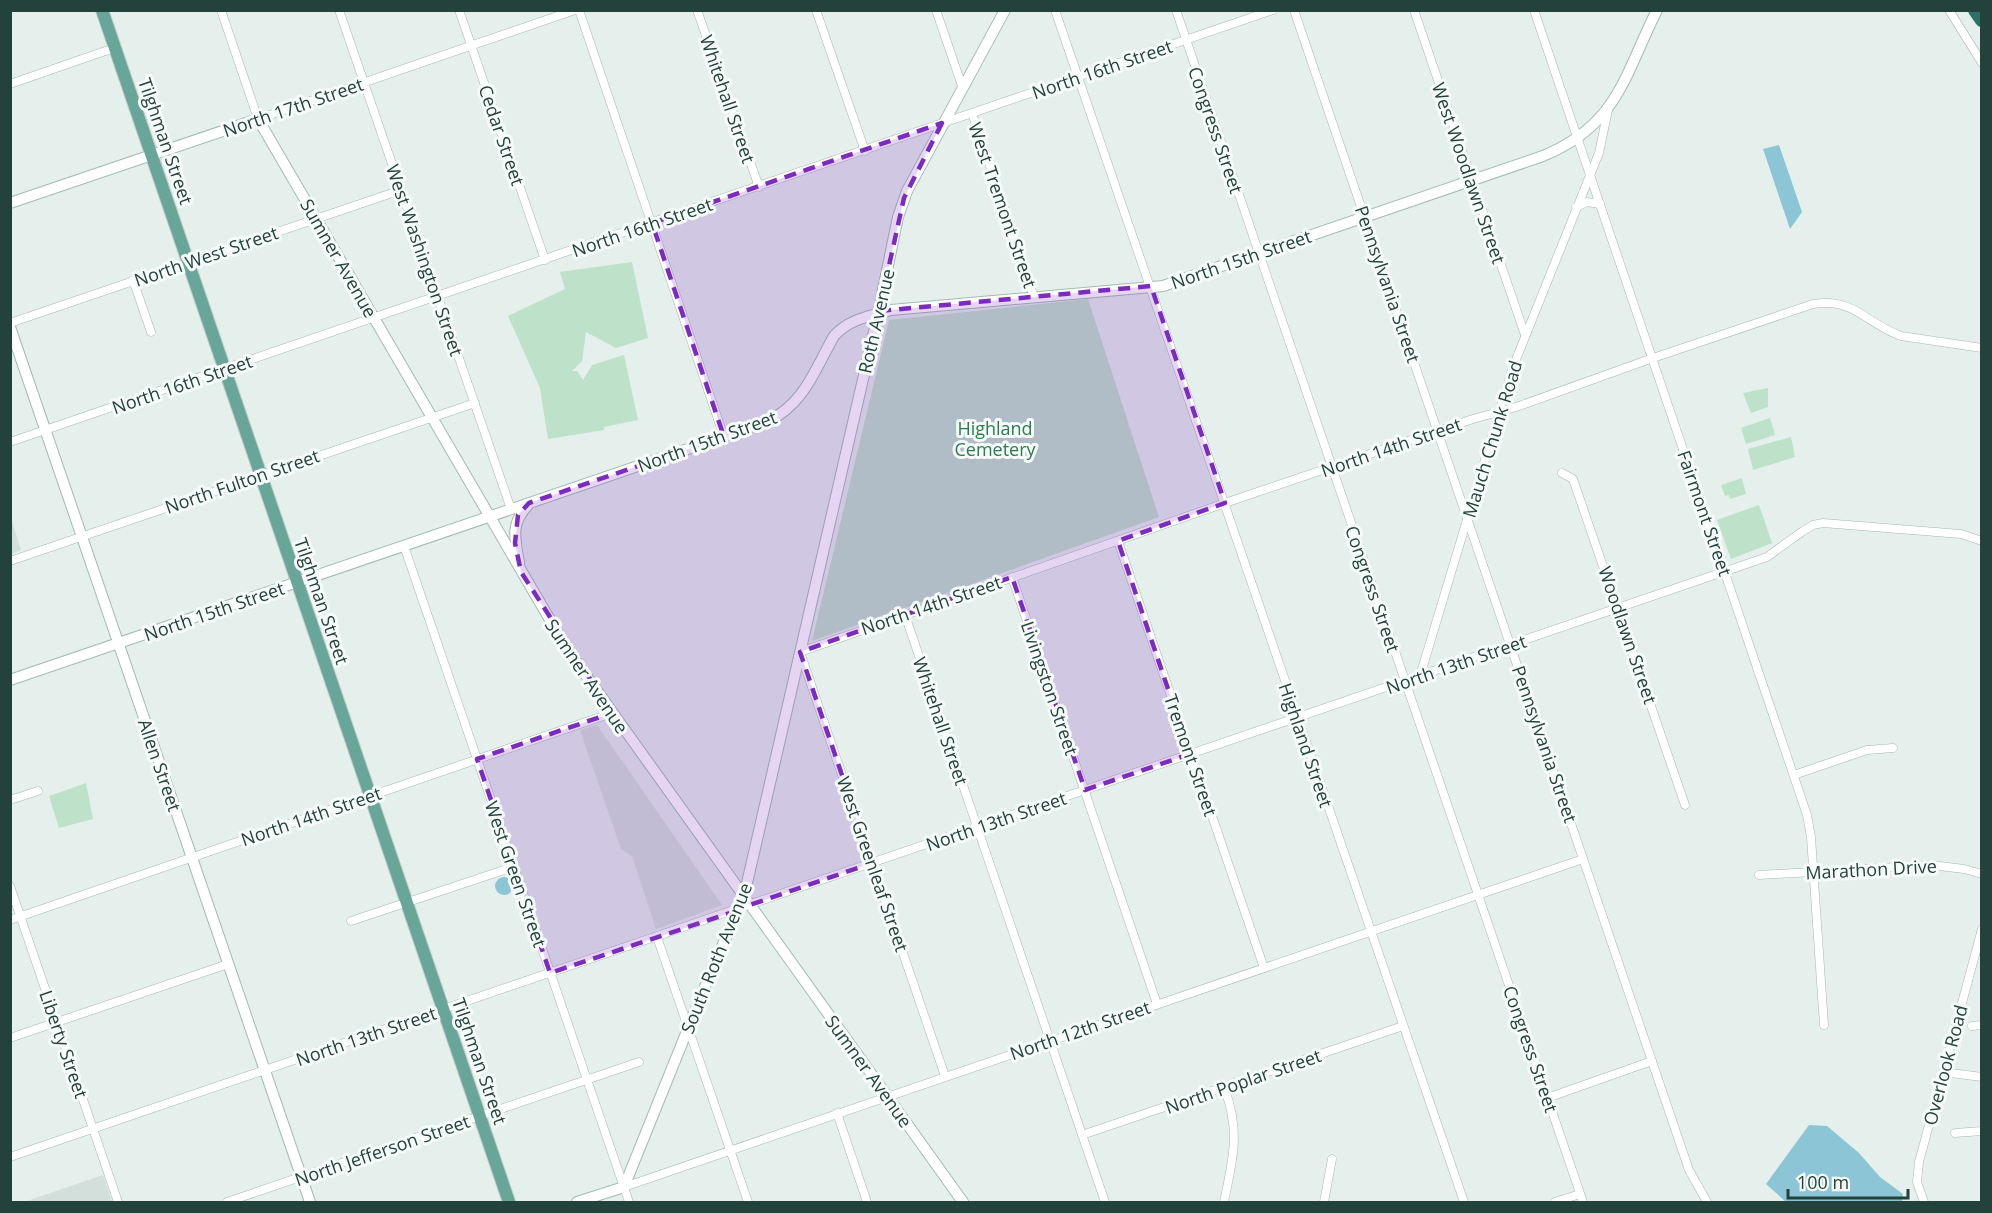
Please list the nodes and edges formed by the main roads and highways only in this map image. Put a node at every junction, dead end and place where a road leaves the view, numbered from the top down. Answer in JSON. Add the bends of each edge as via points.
{"nodes":[{"id":1,"x":102,"y":10,"type":"edge"},
{"id":2,"x":1005,"y":10,"type":"edge"},
{"id":3,"x":1975,"y":10,"type":"edge"},
{"id":4,"x":1655,"y":12,"type":"edge"},
{"id":5,"x":1982,"y":20,"type":"edge"},
{"id":6,"x":258,"y":119,"type":"joint"},
{"id":7,"x":1578,"y":138,"type":"joint"},
{"id":8,"x":151,"y":154,"type":"junction"},
{"id":9,"x":10,"y":203,"type":"edge"},
{"id":10,"x":878,"y":314,"type":"junction"},
{"id":11,"x":10,"y":325,"type":"edge"},
{"id":12,"x":529,"y":503,"type":"junction"},
{"id":13,"x":489,"y":517,"type":"junction"},
{"id":14,"x":521,"y":572,"type":"junction"},
{"id":15,"x":297,"y":582,"type":"junction"},
{"id":16,"x":119,"y":644,"type":"junction"},
{"id":17,"x":800,"y":652,"type":"joint"},
{"id":18,"x":10,"y":680,"type":"edge"},
{"id":19,"x":747,"y":901,"type":"junction"},
{"id":20,"x":624,"y":1186,"type":"joint"},
{"id":21,"x":310,"y":1203,"type":"edge"},
{"id":22,"x":509,"y":1203,"type":"edge"},
{"id":23,"x":577,"y":1203,"type":"edge"},
{"id":24,"x":963,"y":1203,"type":"edge"}],
"edges":[{"from":1,"to":8,"type":"main road","name":"Tilghman Street"},
{"from":2,"to":10,"type":"main road","name":"Roth Avenue","via":[[912,178],[898,217]]},
{"from":3,"to":5,"type":"highway"},
{"from":4,"to":7,"type":"main road","name":"Mauch Chunk Road","via":[[1619,92],[1608,110]]},
{"from":6,"to":8,"type":"main road","name":"North 17th Street"},
{"from":6,"to":13,"type":"main road","name":"Sumner Avenue"},
{"from":7,"to":10,"type":"main road","name":"North 15th Street","via":[[1549,154],[1163,286]]},
{"from":8,"to":9,"type":"main road","name":"North 17th Street"},
{"from":8,"to":15,"type":"main road","name":"Tilghman Street"},
{"from":10,"to":12,"type":"main road","name":"North 15th Street","via":[[841,328],[803,393],[787,411],[767,422]]},
{"from":10,"to":17,"type":"main road","name":"Roth Avenue"},
{"from":11,"to":16,"type":"main road","name":"Allen Street"},
{"from":12,"to":13,"type":"main road","name":"North 15th Street"},
{"from":12,"to":14,"type":"main road","via":[[518,515],[515,526]]},
{"from":13,"to":14,"type":"main road","name":"Sumner Avenue"},
{"from":13,"to":15,"type":"main road","name":"North 15th Street"},
{"from":14,"to":19,"type":"main road","name":"Sumner Avenue","via":[[567,649]]},
{"from":15,"to":16,"type":"main road","name":"North 15th Street"},
{"from":15,"to":22,"type":"main road","name":"Tilghman Street"},
{"from":16,"to":18,"type":"main road","name":"North 15th Street"},
{"from":16,"to":21,"type":"main road","name":"Allen Street"},
{"from":17,"to":19,"type":"main road","name":"South Roth Avenue"},
{"from":19,"to":20,"type":"main road","name":"South Roth Avenue","via":[[736,911]]},
{"from":19,"to":24,"type":"main road","name":"Sumner Avenue"},
{"from":20,"to":23,"type":"main road","name":"North 12th Street"}]}
